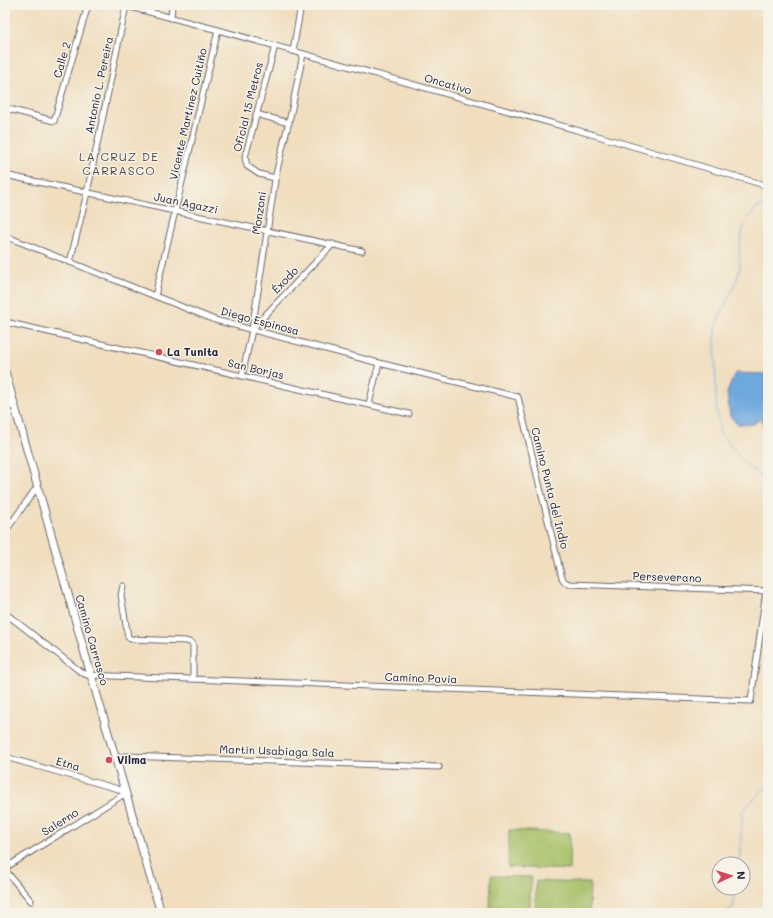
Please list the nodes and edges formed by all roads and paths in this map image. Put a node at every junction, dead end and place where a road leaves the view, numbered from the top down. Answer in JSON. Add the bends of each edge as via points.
{"nodes":[{"id":1,"x":88,"y":5,"type":"edge"},
{"id":2,"x":172,"y":5,"type":"edge"},
{"id":3,"x":301,"y":5,"type":"edge"},
{"id":4,"x":124,"y":6,"type":"edge"},
{"id":5,"x":170,"y":18,"type":"junction"},
{"id":6,"x":218,"y":30,"type":"junction"},
{"id":7,"x":275,"y":46,"type":"junction"},
{"id":8,"x":293,"y":51,"type":"junction"},
{"id":9,"x":303,"y":54,"type":"junction"},
{"id":10,"x":5,"y":108,"type":"edge"},
{"id":11,"x":256,"y":114,"type":"junction"},
{"id":12,"x":289,"y":123,"type":"junction"},
{"id":13,"x":5,"y":175,"type":"edge"},
{"id":14,"x":275,"y":178,"type":"junction"},
{"id":15,"x":768,"y":186,"type":"edge"},
{"id":16,"x":87,"y":193,"type":"junction"},
{"id":17,"x":175,"y":211,"type":"junction"},
{"id":18,"x":266,"y":230,"type":"junction"},
{"id":19,"x":5,"y":236,"type":"edge"},
{"id":20,"x":333,"y":244,"type":"junction"},
{"id":21,"x":362,"y":251,"type":"dead end"},
{"id":22,"x":70,"y":262,"type":"junction"},
{"id":23,"x":154,"y":296,"type":"junction"},
{"id":24,"x":5,"y":322,"type":"edge"},
{"id":25,"x":252,"y":330,"type":"junction"},
{"id":26,"x":379,"y":363,"type":"junction"},
{"id":27,"x":5,"y":372,"type":"edge"},
{"id":28,"x":242,"y":376,"type":"junction"},
{"id":29,"x":518,"y":398,"type":"joint"},
{"id":30,"x":369,"y":404,"type":"junction"},
{"id":31,"x":14,"y":406,"type":"junction"},
{"id":32,"x":5,"y":407,"type":"edge"},
{"id":33,"x":409,"y":414,"type":"dead end"},
{"id":34,"x":37,"y":487,"type":"junction"},
{"id":35,"x":5,"y":532,"type":"edge"},
{"id":36,"x":565,"y":582,"type":"joint"},
{"id":37,"x":123,"y":586,"type":"dead end"},
{"id":38,"x":767,"y":591,"type":"edge"},
{"id":39,"x":5,"y":613,"type":"edge"},
{"id":40,"x":90,"y":675,"type":"junction"},
{"id":41,"x":193,"y":679,"type":"junction"},
{"id":42,"x":6,"y":758,"type":"edge"},
{"id":43,"x":115,"y":758,"type":"junction"},
{"id":44,"x":439,"y":767,"type":"dead end"},
{"id":45,"x":126,"y":792,"type":"junction"},
{"id":46,"x":5,"y":869,"type":"edge"},
{"id":47,"x":31,"y":901,"type":"dead end"},
{"id":48,"x":161,"y":913,"type":"edge"}],
"edges":[{"from":1,"to":10,"type":"street","name":"Calle 2","via":[[54,121]]},
{"from":2,"to":5,"type":"street"},
{"from":3,"to":8,"type":"street"},
{"from":4,"to":5,"type":"street","name":"Oncativo"},
{"from":4,"to":16,"type":"street","name":"Antonio L. Pereira"},
{"from":5,"to":6,"type":"street","name":"Oncativo"},
{"from":6,"to":7,"type":"street","name":"Oncativo"},
{"from":6,"to":17,"type":"street","name":"Vicente Martínez Cuitiño"},
{"from":7,"to":8,"type":"street","name":"Oncativo"},
{"from":7,"to":11,"type":"street","name":"Oficial 15 Metros"},
{"from":8,"to":9,"type":"street","name":"Oncativo"},
{"from":9,"to":12,"type":"street","name":"Monzoni"},
{"from":9,"to":15,"type":"street","name":"Oncativo"},
{"from":11,"to":12,"type":"street"},
{"from":11,"to":14,"type":"street","name":"Oficial 15 Metros","via":[[245,157],[246,166],[259,174]]},
{"from":12,"to":14,"type":"street","name":"Monzoni"},
{"from":13,"to":16,"type":"street","name":"Juan Agazzi"},
{"from":14,"to":18,"type":"street","name":"Monzoni"},
{"from":16,"to":17,"type":"street","name":"Juan Agazzi"},
{"from":16,"to":22,"type":"street","name":"Antonio L. Pereira"},
{"from":17,"to":18,"type":"street","name":"Juan Agazzi"},
{"from":17,"to":23,"type":"street","name":"Vicente Martínez Cuitiño"},
{"from":18,"to":20,"type":"street","name":"Juan Agazzi"},
{"from":18,"to":25,"type":"street","name":"Monzoni"},
{"from":19,"to":22,"type":"street","name":"Diego Espinosa"},
{"from":20,"to":21,"type":"street","name":"Juan Agazzi"},
{"from":20,"to":25,"type":"street","name":"Éxodo"},
{"from":22,"to":23,"type":"street","name":"Diego Espinosa"},
{"from":23,"to":25,"type":"street","name":"Diego Espinosa","via":[[215,320]]},
{"from":24,"to":28,"type":"street","name":"San Borjas"},
{"from":25,"to":26,"type":"street","name":"Diego Espinosa"},
{"from":25,"to":28,"type":"street","name":"Monzoni"},
{"from":26,"to":29,"type":"street","name":"Diego Espinosa"},
{"from":26,"to":30,"type":"street"},
{"from":27,"to":31,"type":"main road","name":"Camino Carrasco"},
{"from":28,"to":30,"type":"street","name":"San Borjas"},
{"from":29,"to":36,"type":"street","name":"Camino Punta del Indio"},
{"from":30,"to":33,"type":"street","name":"San Borjas"},
{"from":31,"to":32,"type":"street"},
{"from":31,"to":34,"type":"main road","name":"Camino Carrasco"},
{"from":34,"to":35,"type":"street"},
{"from":34,"to":40,"type":"main road","name":"Camino Carrasco"},
{"from":36,"to":38,"type":"street","name":"Perseverano"},
{"from":37,"to":41,"type":"street","via":[[121,595],[128,637],[192,643]]},
{"from":38,"to":41,"type":"street","name":"Camino Pavia","via":[[751,701]]},
{"from":39,"to":40,"type":"street","via":[[80,672]]},
{"from":40,"to":41,"type":"street","name":"Camino Pavia"},
{"from":40,"to":43,"type":"main road","name":"Camino Carrasco"},
{"from":42,"to":45,"type":"street","name":"Etna"},
{"from":43,"to":44,"type":"street","name":"Martín Usabiaga Sala","via":[[133,756]]},
{"from":43,"to":45,"type":"main road","name":"Camino Carrasco"},
{"from":45,"to":46,"type":"street","name":"Salerno"},
{"from":45,"to":48,"type":"main road","name":"Camino Carrasco"},
{"from":46,"to":47,"type":"street"}]}
